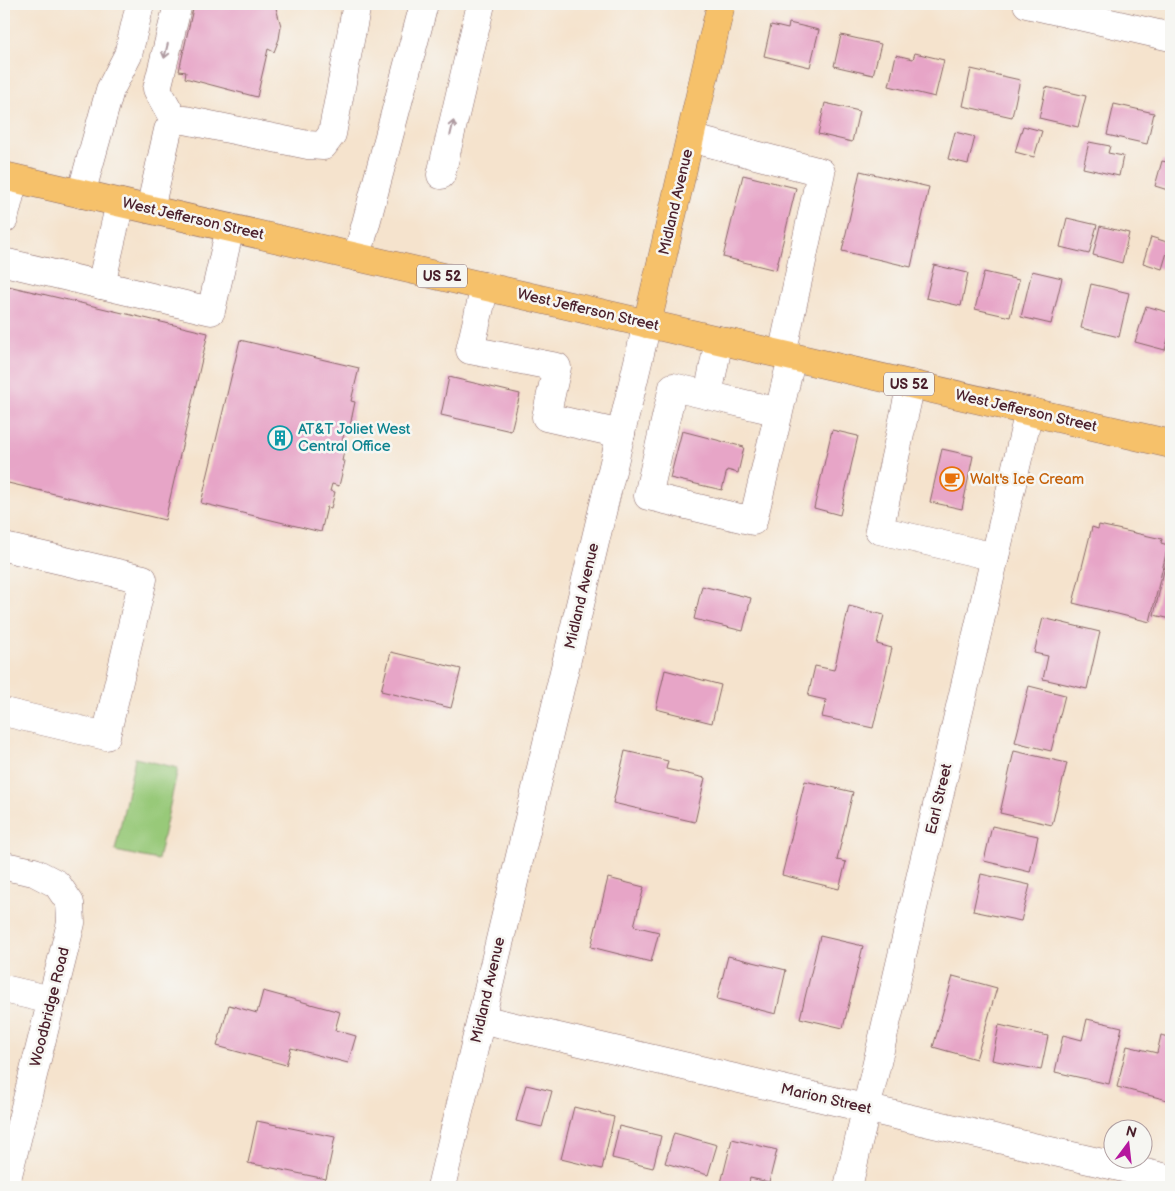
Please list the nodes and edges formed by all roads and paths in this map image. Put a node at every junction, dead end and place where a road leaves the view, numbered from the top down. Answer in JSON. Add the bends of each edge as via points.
{"nodes":[{"id":1,"x":140,"y":4,"type":"edge"},
{"id":2,"x":178,"y":4,"type":"edge"},
{"id":3,"x":357,"y":4,"type":"edge"},
{"id":4,"x":424,"y":4,"type":"edge"},
{"id":5,"x":481,"y":4,"type":"edge"},
{"id":6,"x":721,"y":4,"type":"edge"},
{"id":7,"x":1027,"y":4,"type":"edge"},
{"id":8,"x":1171,"y":37,"type":"edge"},
{"id":9,"x":174,"y":120,"type":"junction"},
{"id":10,"x":690,"y":138,"type":"junction"},
{"id":11,"x":441,"y":175,"type":"dead end"},
{"id":12,"x":9,"y":177,"type":"edge"},
{"id":13,"x":81,"y":194,"type":"junction"},
{"id":14,"x":120,"y":203,"type":"junction"},
{"id":15,"x":150,"y":210,"type":"junction"},
{"id":16,"x":4,"y":220,"type":"edge"},
{"id":17,"x":230,"y":228,"type":"junction"},
{"id":18,"x":357,"y":257,"type":"junction"},
{"id":19,"x":4,"y":262,"type":"edge"},
{"id":20,"x":101,"y":285,"type":"junction"},
{"id":21,"x":485,"y":286,"type":"junction"},
{"id":22,"x":647,"y":324,"type":"junction"},
{"id":23,"x":719,"y":340,"type":"junction"},
{"id":24,"x":787,"y":356,"type":"junction"},
{"id":25,"x":911,"y":384,"type":"junction"},
{"id":26,"x":708,"y":395,"type":"junction"},
{"id":27,"x":629,"y":400,"type":"junction"},
{"id":28,"x":668,"y":409,"type":"junction"},
{"id":29,"x":1029,"y":411,"type":"junction"},
{"id":30,"x":779,"y":412,"type":"junction"},
{"id":31,"x":619,"y":442,"type":"junction"},
{"id":32,"x":1171,"y":444,"type":"edge"},
{"id":33,"x":656,"y":459,"type":"junction"},
{"id":34,"x":608,"y":487,"type":"junction"},
{"id":35,"x":648,"y":496,"type":"junction"},
{"id":36,"x":4,"y":548,"type":"edge"},
{"id":37,"x":995,"y":557,"type":"junction"},
{"id":38,"x":4,"y":712,"type":"edge"},
{"id":39,"x":4,"y":866,"type":"edge"},
{"id":40,"x":4,"y":989,"type":"edge"},
{"id":41,"x":51,"y":1000,"type":"junction"},
{"id":42,"x":481,"y":1019,"type":"junction"},
{"id":43,"x":866,"y":1109,"type":"junction"},
{"id":44,"x":1171,"y":1179,"type":"edge"},
{"id":45,"x":5,"y":1187,"type":"edge"},
{"id":46,"x":441,"y":1187,"type":"edge"},
{"id":47,"x":848,"y":1187,"type":"edge"}],
"edges":[{"from":1,"to":13,"type":"street","via":[[128,55],[110,90]]},
{"from":2,"to":9,"type":"street","one_way":true,"via":[[157,89]]},
{"from":3,"to":9,"type":"street","via":[[332,134],[323,146]]},
{"from":4,"to":18,"type":"street"},
{"from":11,"to":5,"type":"street","one_way":true},
{"from":6,"to":10,"type":"main road","name":"Midland Avenue"},
{"from":7,"to":8,"type":"street"},
{"from":9,"to":15,"type":"street","via":[[168,130]]},
{"from":10,"to":22,"type":"main road","name":"Midland Avenue"},
{"from":10,"to":24,"type":"street","via":[[821,172]]},
{"from":12,"to":13,"type":"main road","name":"West Jefferson Street","number":"US 52"},
{"from":12,"to":16,"type":"street"},
{"from":13,"to":14,"type":"main road","name":"West Jefferson Street","number":"US 52"},
{"from":14,"to":15,"type":"main road","name":"West Jefferson Street","number":"US 52"},
{"from":14,"to":20,"type":"street"},
{"from":15,"to":17,"type":"main road","name":"West Jefferson Street","number":"US 52"},
{"from":17,"to":18,"type":"main road","name":"West Jefferson Street","number":"US 52"},
{"from":17,"to":20,"type":"street","via":[[211,311]]},
{"from":18,"to":21,"type":"main road","name":"West Jefferson Street","number":"US 52"},
{"from":19,"to":20,"type":"street"},
{"from":21,"to":22,"type":"main road","name":"West Jefferson Street","number":"US 52"},
{"from":21,"to":31,"type":"street","via":[[470,350],[557,368],[546,417]]},
{"from":22,"to":23,"type":"main road","name":"West Jefferson Street","number":"US 52"},
{"from":22,"to":27,"type":"street","name":"Midland Avenue"},
{"from":23,"to":24,"type":"main road","name":"West Jefferson Street","number":"US 52"},
{"from":23,"to":26,"type":"street"},
{"from":24,"to":25,"type":"main road","name":"West Jefferson Street","number":"US 52"},
{"from":24,"to":30,"type":"street"},
{"from":25,"to":29,"type":"main road","name":"West Jefferson Street","number":"US 52"},
{"from":25,"to":37,"type":"street","via":[[879,530]]},
{"from":26,"to":28,"type":"street","via":[[673,387]]},
{"from":26,"to":30,"type":"street"},
{"from":27,"to":28,"type":"street"},
{"from":27,"to":31,"type":"street","name":"Midland Avenue"},
{"from":28,"to":33,"type":"street"},
{"from":29,"to":32,"type":"main road","name":"West Jefferson Street","number":"US 52"},
{"from":29,"to":37,"type":"street","name":"Earl Street"},
{"from":30,"to":35,"type":"street","via":[[753,521]]},
{"from":31,"to":33,"type":"street"},
{"from":31,"to":34,"type":"street","name":"Midland Avenue"},
{"from":33,"to":35,"type":"street"},
{"from":34,"to":35,"type":"street"},
{"from":34,"to":42,"type":"street","name":"Midland Avenue"},
{"from":36,"to":38,"type":"street","via":[[143,580],[106,736]]},
{"from":37,"to":43,"type":"street","name":"Earl Street"},
{"from":39,"to":41,"type":"street","name":"Woodbridge Road","via":[[34,872],[57,884],[70,903],[71,924]]},
{"from":40,"to":41,"type":"street"},
{"from":41,"to":45,"type":"street","name":"Woodbridge Road"},
{"from":42,"to":43,"type":"street","name":"Marion Street"},
{"from":42,"to":46,"type":"street","name":"Midland Avenue"},
{"from":43,"to":44,"type":"street","name":"Marion Street"},
{"from":43,"to":47,"type":"street","name":"Earl Street"}]}
